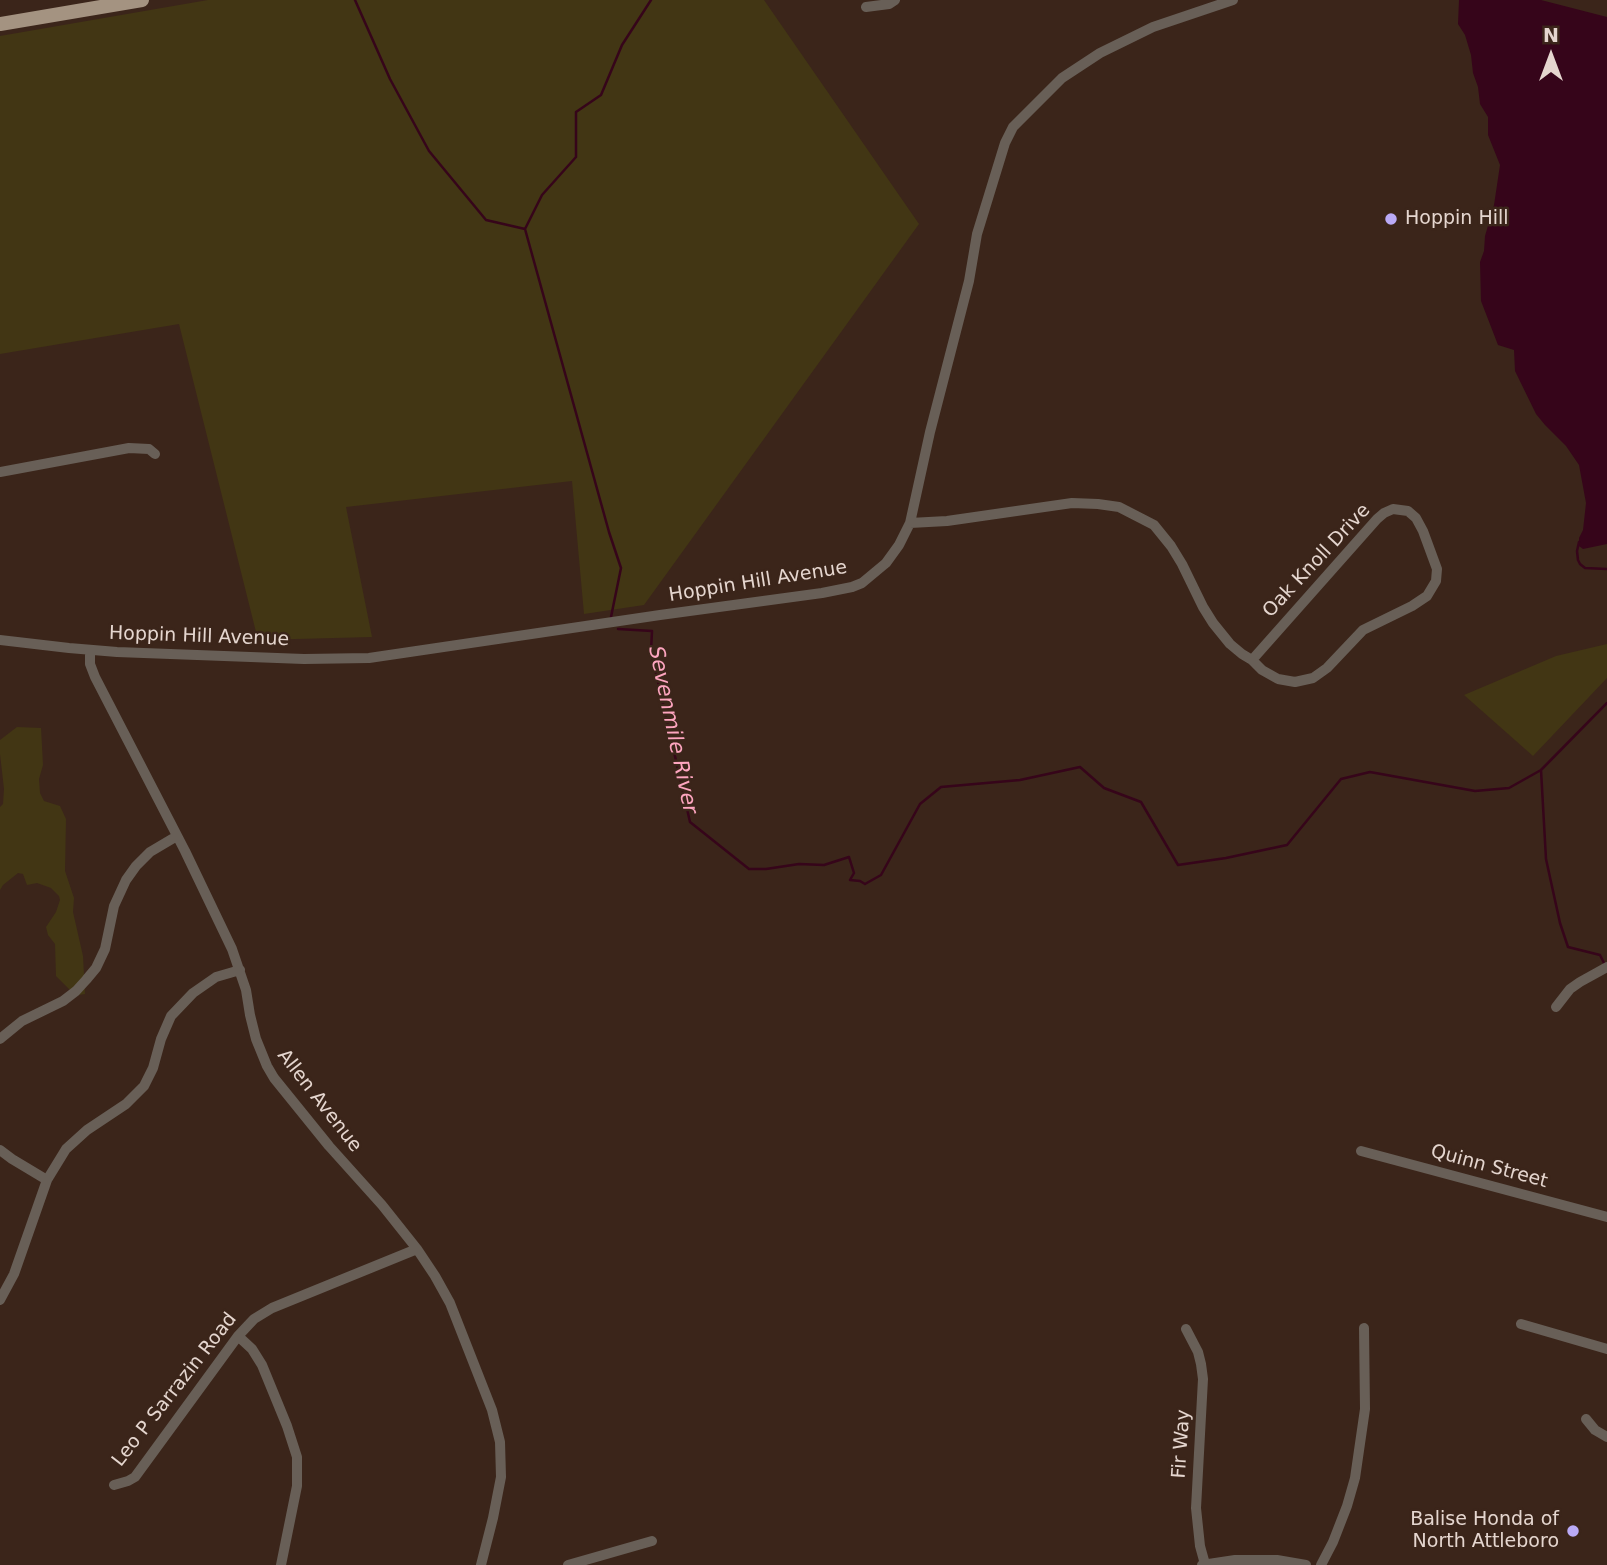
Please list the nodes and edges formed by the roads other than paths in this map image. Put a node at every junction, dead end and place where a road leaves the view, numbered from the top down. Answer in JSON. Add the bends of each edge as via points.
{"nodes":[{"id":1,"x":142,"y":0,"type":"edge"},
{"id":2,"x":895,"y":0,"type":"edge"},
{"id":3,"x":1233,"y":0,"type":"edge"},
{"id":4,"x":866,"y":7,"type":"dead end"},
{"id":5,"x":0,"y":24,"type":"edge"},
{"id":6,"x":155,"y":454,"type":"dead end"},
{"id":7,"x":0,"y":472,"type":"edge"},
{"id":8,"x":910,"y":523,"type":"junction"},
{"id":9,"x":0,"y":640,"type":"edge"},
{"id":10,"x":90,"y":650,"type":"junction"},
{"id":11,"x":1252,"y":660,"type":"junction"},
{"id":12,"x":177,"y":836,"type":"junction"},
{"id":13,"x":1603,"y":969,"type":"edge"},
{"id":14,"x":240,"y":970,"type":"junction"},
{"id":15,"x":1556,"y":1007,"type":"dead end"},
{"id":16,"x":0,"y":1039,"type":"edge"},
{"id":17,"x":0,"y":1150,"type":"edge"},
{"id":18,"x":1361,"y":1151,"type":"dead end"},
{"id":19,"x":47,"y":1180,"type":"junction"},
{"id":20,"x":1607,"y":1217,"type":"edge"},
{"id":21,"x":417,"y":1249,"type":"junction"},
{"id":22,"x":0,"y":1300,"type":"edge"},
{"id":23,"x":1521,"y":1324,"type":"dead end"},
{"id":24,"x":1364,"y":1328,"type":"dead end"},
{"id":25,"x":1186,"y":1329,"type":"dead end"},
{"id":26,"x":238,"y":1336,"type":"junction"},
{"id":27,"x":1607,"y":1349,"type":"edge"},
{"id":28,"x":1586,"y":1419,"type":"dead end"},
{"id":29,"x":1607,"y":1437,"type":"edge"},
{"id":30,"x":114,"y":1485,"type":"dead end"},
{"id":31,"x":652,"y":1541,"type":"dead end"},
{"id":32,"x":1203,"y":1564,"type":"edge"},
{"id":33,"x":281,"y":1565,"type":"edge"},
{"id":34,"x":481,"y":1565,"type":"edge"},
{"id":35,"x":568,"y":1565,"type":"edge"},
{"id":36,"x":1306,"y":1565,"type":"edge"},
{"id":37,"x":1321,"y":1565,"type":"edge"}],
"edges":[{"from":1,"to":5,"type":"main road"},
{"from":2,"to":4,"type":"street"},
{"from":3,"to":8,"type":"street","name":"Hoppin Hill Avenue","via":[[1153,27],[1100,53],[1062,78],[1013,127],[977,234],[970,281]]},
{"from":6,"to":7,"type":"street","via":[[149,449],[129,448]]},
{"from":8,"to":10,"type":"street","name":"Hoppin Hill Avenue","via":[[879,571],[852,587],[822,593],[369,657],[267,658]]},
{"from":8,"to":11,"type":"street","name":"Oak Knoll Drive","via":[[1072,503],[1119,508],[1154,525],[1182,564],[1213,623]]},
{"from":9,"to":10,"type":"street","name":"Hoppin Hill Avenue"},
{"from":10,"to":12,"type":"street","name":"Allen Avenue","via":[[95,677]]},
{"from":11,"to":11,"type":"street","name":"Oak Knoll Drive","via":[[1377,519],[1393,509],[1408,511],[1416,518],[1437,569],[1427,596],[1363,630],[1312,678],[1294,682],[1278,678]]},
{"from":12,"to":14,"type":"street","name":"Allen Avenue"},
{"from":12,"to":16,"type":"street","via":[[150,852],[126,880],[105,949],[81,986]]},
{"from":13,"to":15,"type":"street","via":[[1570,989]]},
{"from":14,"to":19,"type":"street","via":[[193,993],[171,1016],[144,1086],[66,1149]]},
{"from":14,"to":21,"type":"street","name":"Allen Avenue","via":[[258,1047],[274,1078]]},
{"from":17,"to":19,"type":"street"},
{"from":18,"to":20,"type":"street","name":"Quinn Street"},
{"from":19,"to":22,"type":"street","via":[[14,1275]]},
{"from":21,"to":26,"type":"street","name":"Leo P Sarrazin Road","via":[[272,1308]]},
{"from":21,"to":34,"type":"street","name":"Allen Avenue","via":[[446,1295],[498,1428],[501,1477]]},
{"from":23,"to":27,"type":"street"},
{"from":24,"to":37,"type":"street","via":[[1365,1409],[1355,1478]]},
{"from":25,"to":32,"type":"street","name":"Fir Way","via":[[1198,1352],[1203,1380],[1196,1508]]},
{"from":26,"to":30,"type":"street","name":"Leo P Sarrazin Road","via":[[135,1477]]},
{"from":26,"to":33,"type":"street","via":[[262,1365],[297,1457],[297,1486]]},
{"from":28,"to":29,"type":"street"},
{"from":31,"to":35,"type":"street"},
{"from":32,"to":36,"type":"street","via":[[1278,1560]]}]}
